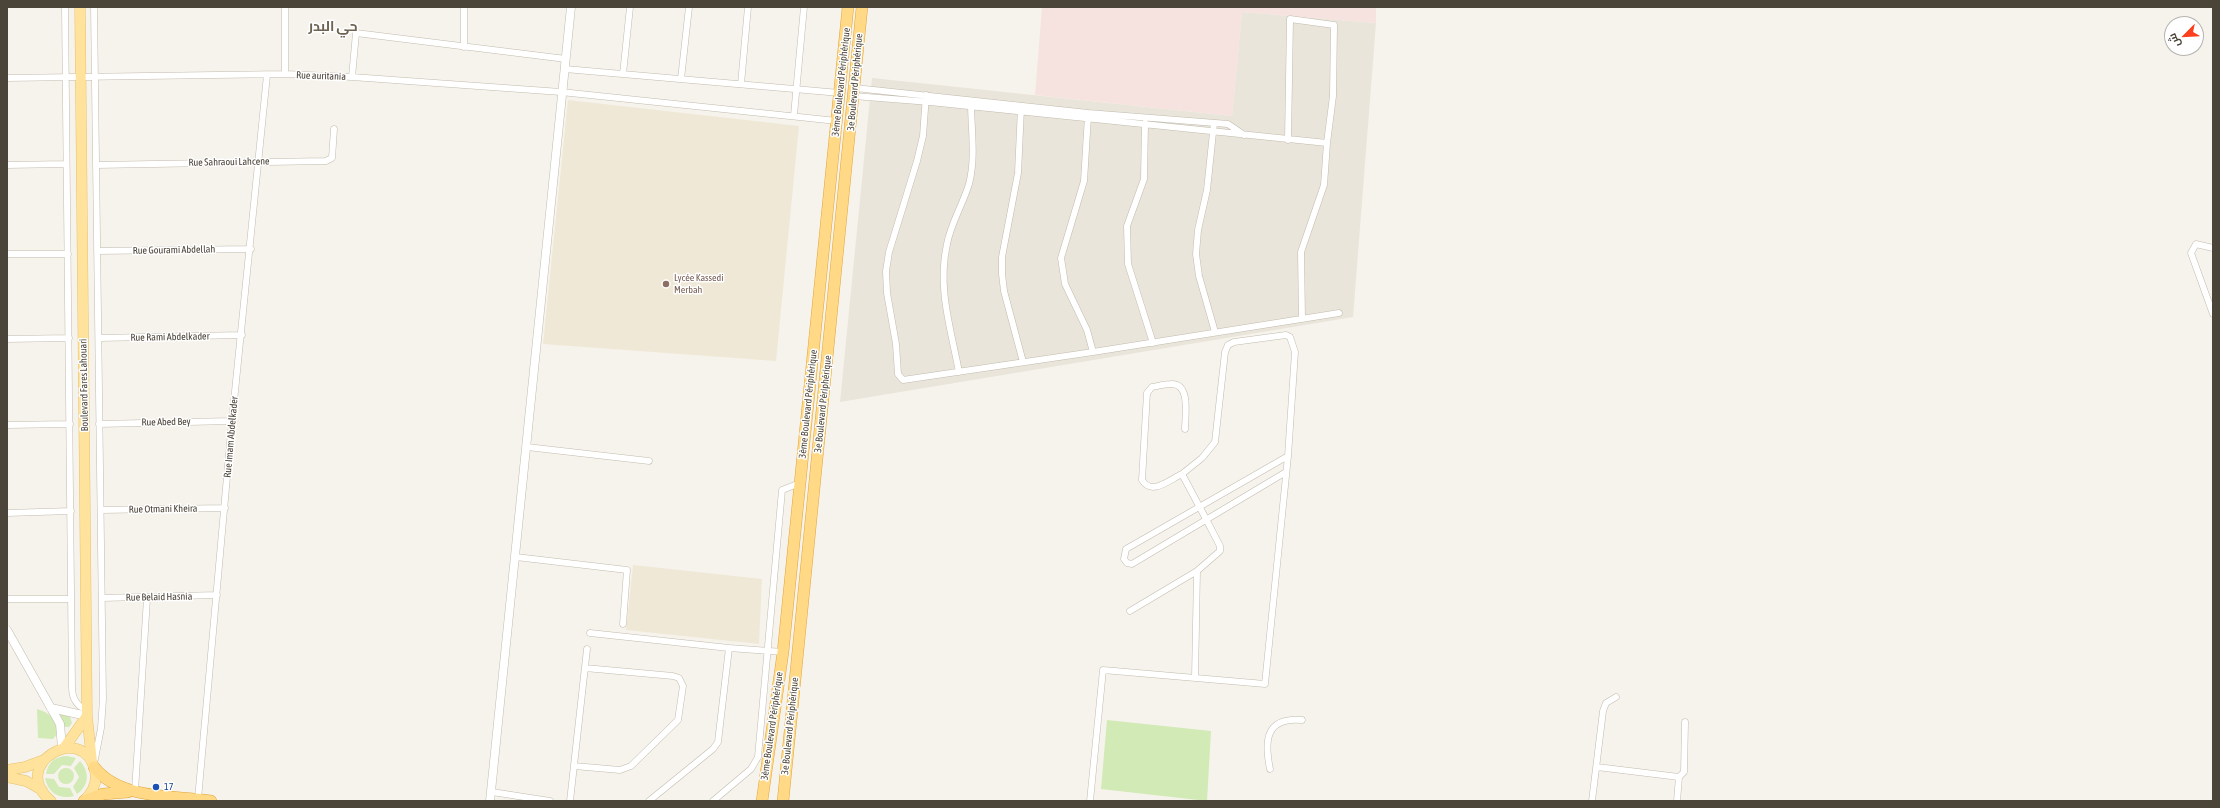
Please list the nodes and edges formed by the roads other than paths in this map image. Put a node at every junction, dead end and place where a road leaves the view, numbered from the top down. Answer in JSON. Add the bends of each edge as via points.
{"nodes":[{"id":1,"x":65,"y":7,"type":"edge"},
{"id":2,"x":80,"y":7,"type":"edge"},
{"id":3,"x":94,"y":7,"type":"edge"},
{"id":4,"x":285,"y":7,"type":"edge"},
{"id":5,"x":464,"y":7,"type":"edge"},
{"id":6,"x":571,"y":7,"type":"edge"},
{"id":7,"x":630,"y":7,"type":"edge"},
{"id":8,"x":689,"y":7,"type":"edge"},
{"id":9,"x":748,"y":7,"type":"edge"},
{"id":10,"x":804,"y":7,"type":"edge"},
{"id":11,"x":848,"y":7,"type":"edge"},
{"id":12,"x":862,"y":7,"type":"edge"},
{"id":13,"x":847,"y":19,"type":"junction"},
{"id":14,"x":861,"y":20,"type":"junction"},
{"id":15,"x":464,"y":47,"type":"junction"},
{"id":16,"x":566,"y":59,"type":"junction"},
{"id":17,"x":565,"y":69,"type":"junction"},
{"id":18,"x":285,"y":74,"type":"junction"},
{"id":19,"x":623,"y":74,"type":"junction"},
{"id":20,"x":267,"y":75,"type":"junction"},
{"id":21,"x":352,"y":77,"type":"junction"},
{"id":22,"x":7,"y":78,"type":"edge"},
{"id":23,"x":66,"y":78,"type":"junction"},
{"id":24,"x":81,"y":78,"type":"junction"},
{"id":25,"x":95,"y":78,"type":"junction"},
{"id":26,"x":681,"y":79,"type":"junction"},
{"id":27,"x":741,"y":84,"type":"junction"},
{"id":28,"x":796,"y":88,"type":"junction"},
{"id":29,"x":562,"y":92,"type":"junction"},
{"id":30,"x":840,"y":93,"type":"junction"},
{"id":31,"x":855,"y":93,"type":"junction"},
{"id":32,"x":926,"y":98,"type":"junction"},
{"id":33,"x":971,"y":103,"type":"junction"},
{"id":34,"x":1021,"y":108,"type":"junction"},
{"id":35,"x":794,"y":115,"type":"junction"},
{"id":36,"x":1088,"y":116,"type":"junction"},
{"id":37,"x":1146,"y":117,"type":"junction"},
{"id":38,"x":837,"y":121,"type":"junction"},
{"id":39,"x":852,"y":122,"type":"junction"},
{"id":40,"x":1214,"y":123,"type":"junction"},
{"id":41,"x":1145,"y":126,"type":"junction"},
{"id":42,"x":334,"y":129,"type":"dead end"},
{"id":43,"x":1213,"y":132,"type":"junction"},
{"id":44,"x":1245,"y":136,"type":"junction"},
{"id":45,"x":1288,"y":140,"type":"junction"},
{"id":46,"x":1326,"y":143,"type":"junction"},
{"id":47,"x":260,"y":161,"type":"junction"},
{"id":48,"x":66,"y":164,"type":"junction"},
{"id":49,"x":7,"y":165,"type":"edge"},
{"id":50,"x":96,"y":165,"type":"junction"},
{"id":51,"x":2213,"y":248,"type":"edge"},
{"id":52,"x":251,"y":249,"type":"junction"},
{"id":53,"x":97,"y":251,"type":"junction"},
{"id":54,"x":7,"y":254,"type":"edge"},
{"id":55,"x":68,"y":254,"type":"junction"},
{"id":56,"x":1339,"y":313,"type":"dead end"},
{"id":57,"x":2213,"y":314,"type":"edge"},
{"id":58,"x":1302,"y":318,"type":"junction"},
{"id":59,"x":1215,"y":332,"type":"junction"},
{"id":60,"x":242,"y":335,"type":"junction"},
{"id":61,"x":69,"y":338,"type":"junction"},
{"id":62,"x":98,"y":338,"type":"junction"},
{"id":63,"x":7,"y":339,"type":"edge"},
{"id":64,"x":1153,"y":343,"type":"junction"},
{"id":65,"x":1093,"y":352,"type":"junction"},
{"id":66,"x":1023,"y":362,"type":"junction"},
{"id":67,"x":959,"y":372,"type":"junction"},
{"id":68,"x":232,"y":421,"type":"junction"},
{"id":69,"x":70,"y":424,"type":"junction"},
{"id":70,"x":100,"y":424,"type":"junction"},
{"id":71,"x":7,"y":425,"type":"edge"},
{"id":72,"x":1185,"y":429,"type":"dead end"},
{"id":73,"x":527,"y":447,"type":"junction"},
{"id":74,"x":1288,"y":456,"type":"junction"},
{"id":75,"x":649,"y":460,"type":"dead end"},
{"id":76,"x":1286,"y":472,"type":"junction"},
{"id":77,"x":1182,"y":474,"type":"junction"},
{"id":78,"x":800,"y":484,"type":"junction"},
{"id":79,"x":1198,"y":507,"type":"junction"},
{"id":80,"x":225,"y":508,"type":"junction"},
{"id":81,"x":100,"y":510,"type":"junction"},
{"id":82,"x":71,"y":511,"type":"junction"},
{"id":83,"x":7,"y":513,"type":"edge"},
{"id":84,"x":1206,"y":519,"type":"junction"},
{"id":85,"x":516,"y":557,"type":"junction"},
{"id":86,"x":1197,"y":571,"type":"junction"},
{"id":87,"x":217,"y":595,"type":"junction"},
{"id":88,"x":102,"y":598,"type":"junction"},
{"id":89,"x":147,"y":598,"type":"junction"},
{"id":90,"x":7,"y":599,"type":"edge"},
{"id":91,"x":71,"y":599,"type":"junction"},
{"id":92,"x":1130,"y":611,"type":"dead end"},
{"id":93,"x":623,"y":624,"type":"dead end"},
{"id":94,"x":7,"y":630,"type":"edge"},
{"id":95,"x":590,"y":633,"type":"dead end"},
{"id":96,"x":729,"y":648,"type":"junction"},
{"id":97,"x":587,"y":649,"type":"dead end"},
{"id":98,"x":768,"y":651,"type":"junction"},
{"id":99,"x":783,"y":652,"type":"junction"},
{"id":100,"x":585,"y":668,"type":"junction"},
{"id":101,"x":1194,"y":678,"type":"junction"},
{"id":102,"x":1616,"y":696,"type":"dead end"},
{"id":103,"x":50,"y":708,"type":"junction"},
{"id":104,"x":87,"y":713,"type":"junction"},
{"id":105,"x":1302,"y":720,"type":"dead end"},
{"id":106,"x":1685,"y":722,"type":"dead end"},
{"id":107,"x":63,"y":748,"type":"junction"},
{"id":108,"x":44,"y":760,"type":"junction"},
{"id":109,"x":93,"y":765,"type":"junction"},
{"id":110,"x":574,"y":766,"type":"junction"},
{"id":111,"x":1596,"y":766,"type":"junction"},
{"id":112,"x":1270,"y":769,"type":"dead end"},
{"id":113,"x":7,"y":770,"type":"edge"},
{"id":114,"x":7,"y":777,"type":"edge"},
{"id":115,"x":1679,"y":777,"type":"junction"},
{"id":116,"x":42,"y":790,"type":"junction"},
{"id":117,"x":135,"y":792,"type":"junction"},
{"id":118,"x":492,"y":792,"type":"junction"},
{"id":119,"x":656,"y":795,"type":"junction"},
{"id":120,"x":198,"y":799,"type":"junction"},
{"id":121,"x":52,"y":801,"type":"edge"},
{"id":122,"x":84,"y":801,"type":"edge"},
{"id":123,"x":211,"y":801,"type":"edge"},
{"id":124,"x":490,"y":801,"type":"edge"},
{"id":125,"x":550,"y":801,"type":"edge"},
{"id":126,"x":570,"y":801,"type":"edge"},
{"id":127,"x":650,"y":801,"type":"edge"},
{"id":128,"x":662,"y":801,"type":"edge"},
{"id":129,"x":713,"y":801,"type":"edge"},
{"id":130,"x":762,"y":801,"type":"edge"},
{"id":131,"x":783,"y":801,"type":"edge"},
{"id":132,"x":1090,"y":801,"type":"edge"},
{"id":133,"x":1592,"y":801,"type":"edge"},
{"id":134,"x":1677,"y":801,"type":"edge"}],
"edges":[{"from":1,"to":23,"type":"street"},
{"from":2,"to":24,"type":"main road","name":"Boulevard Fares Lahouari"},
{"from":3,"to":25,"type":"street"},
{"from":4,"to":18,"type":"street"},
{"from":5,"to":15,"type":"street"},
{"from":6,"to":16,"type":"street"},
{"from":7,"to":19,"type":"street"},
{"from":8,"to":26,"type":"street"},
{"from":9,"to":27,"type":"street"},
{"from":10,"to":28,"type":"street"},
{"from":11,"to":13,"type":"highway","name":"3ème Boulevard Périphérique"},
{"from":12,"to":14,"type":"highway","name":"3e Boulevard Périphérique"},
{"from":13,"to":14,"type":"highway"},
{"from":13,"to":30,"type":"highway","name":"3ème Boulevard Périphérique"},
{"from":14,"to":31,"type":"highway","name":"3e Boulevard Périphérique"},
{"from":15,"to":16,"type":"street"},
{"from":15,"to":21,"type":"street","via":[[356,33]]},
{"from":16,"to":17,"type":"street"},
{"from":17,"to":19,"type":"street"},
{"from":17,"to":29,"type":"street"},
{"from":18,"to":20,"type":"street","name":"Rue auritania"},
{"from":18,"to":21,"type":"street","name":"Rue auritania"},
{"from":19,"to":26,"type":"street"},
{"from":20,"to":25,"type":"street","name":"Rue auritania"},
{"from":20,"to":47,"type":"street","name":"Rue Imam Abdelkader"},
{"from":21,"to":29,"type":"street","name":"Rue auritania"},
{"from":22,"to":23,"type":"street","name":"Rue auritania"},
{"from":23,"to":24,"type":"street","name":"Rue auritania"},
{"from":23,"to":48,"type":"street"},
{"from":24,"to":25,"type":"street","name":"Rue auritania"},
{"from":24,"to":104,"type":"main road","name":"Boulevard Fares Lahouari"},
{"from":25,"to":50,"type":"street"},
{"from":26,"to":27,"type":"street"},
{"from":27,"to":28,"type":"street"},
{"from":28,"to":30,"type":"street"},
{"from":28,"to":35,"type":"street"},
{"from":29,"to":35,"type":"street","name":"Rue auritania"},
{"from":29,"to":73,"type":"street"},
{"from":30,"to":31,"type":"highway"},
{"from":30,"to":38,"type":"highway","name":"3ème Boulevard Périphérique"},
{"from":31,"to":32,"type":"street"},
{"from":31,"to":39,"type":"highway","name":"3e Boulevard Périphérique"},
{"from":32,"to":33,"type":"street"},
{"from":32,"to":67,"type":"street","via":[[917,161],[889,252],[886,271],[887,293],[896,344],[898,374],[903,380]]},
{"from":33,"to":34,"type":"street"},
{"from":33,"to":67,"type":"street","via":[[972,168],[968,186],[946,244],[943,282],[944,302]]},
{"from":34,"to":36,"type":"street"},
{"from":34,"to":66,"type":"street","via":[[1018,173],[1002,257],[1002,274],[1007,305]]},
{"from":35,"to":38,"type":"street","name":"Rue auritania"},
{"from":36,"to":37,"type":"street"},
{"from":36,"to":41,"type":"street"},
{"from":36,"to":65,"type":"street","via":[[1084,181],[1061,258],[1064,284],[1087,330]]},
{"from":37,"to":40,"type":"street"},
{"from":37,"to":41,"type":"street"},
{"from":38,"to":39,"type":"highway"},
{"from":38,"to":78,"type":"highway","name":"3ème Boulevard Périphérique"},
{"from":39,"to":131,"type":"highway","name":"3e Boulevard Périphérique"},
{"from":40,"to":43,"type":"street"},
{"from":40,"to":44,"type":"street","via":[[1228,124]]},
{"from":41,"to":43,"type":"street"},
{"from":41,"to":64,"type":"street","via":[[1144,179],[1127,226],[1128,264]]},
{"from":42,"to":47,"type":"street","name":"Rue Sahraoui Lahcene","via":[[330,160]]},
{"from":43,"to":44,"type":"street"},
{"from":43,"to":59,"type":"street","via":[[1196,254],[1199,276]]},
{"from":44,"to":45,"type":"street"},
{"from":45,"to":46,"type":"street"},
{"from":45,"to":46,"type":"street","via":[[1290,19],[1334,25],[1333,96]]},
{"from":46,"to":58,"type":"street","via":[[1324,186],[1301,252]]},
{"from":47,"to":50,"type":"street","name":"Rue Sahraoui Lahcene"},
{"from":47,"to":52,"type":"street","name":"Rue Imam Abdelkader"},
{"from":48,"to":49,"type":"street"},
{"from":48,"to":55,"type":"street"},
{"from":50,"to":53,"type":"street"},
{"from":51,"to":57,"type":"street","via":[[2196,244],[2191,253]]},
{"from":52,"to":53,"type":"street","name":"Rue Gourami Abdellah"},
{"from":52,"to":60,"type":"street","name":"Rue Imam Abdelkader"},
{"from":53,"to":62,"type":"street"},
{"from":54,"to":55,"type":"street"},
{"from":55,"to":61,"type":"street"},
{"from":56,"to":58,"type":"street"},
{"from":58,"to":59,"type":"street"},
{"from":59,"to":64,"type":"street"},
{"from":60,"to":62,"type":"street","name":"Rue Rami Abdelkader"},
{"from":60,"to":68,"type":"street","name":"Rue Imam Abdelkader"},
{"from":61,"to":63,"type":"street"},
{"from":61,"to":69,"type":"street"},
{"from":62,"to":70,"type":"street"},
{"from":64,"to":65,"type":"street"},
{"from":65,"to":66,"type":"street"},
{"from":66,"to":67,"type":"street"},
{"from":68,"to":70,"type":"street","name":"Rue Abed Bey"},
{"from":68,"to":80,"type":"street","name":"Rue Imam Abdelkader"},
{"from":69,"to":71,"type":"street"},
{"from":69,"to":82,"type":"street"},
{"from":70,"to":81,"type":"street"},
{"from":72,"to":77,"type":"street","via":[[1186,397],[1182,388],[1172,383],[1152,387],[1147,393],[1142,480],[1151,488],[1158,487]]},
{"from":73,"to":75,"type":"street"},
{"from":73,"to":85,"type":"street"},
{"from":74,"to":76,"type":"street"},
{"from":74,"to":77,"type":"street","via":[[1295,352],[1290,337],[1286,335],[1234,342],[1225,352],[1214,442],[1202,458]]},
{"from":74,"to":79,"type":"street"},
{"from":76,"to":84,"type":"street"},
{"from":76,"to":101,"type":"street","via":[[1265,684]]},
{"from":77,"to":79,"type":"street"},
{"from":78,"to":98,"type":"street","via":[[782,490]]},
{"from":78,"to":99,"type":"highway","name":"3ème Boulevard Périphérique"},
{"from":79,"to":84,"type":"street"},
{"from":79,"to":84,"type":"street","via":[[1126,548],[1124,559],[1132,564]]},
{"from":80,"to":81,"type":"street","name":"Rue Otmani Kheira"},
{"from":80,"to":87,"type":"street","name":"Rue Imam Abdelkader"},
{"from":81,"to":88,"type":"street"},
{"from":82,"to":83,"type":"street"},
{"from":82,"to":91,"type":"street"},
{"from":84,"to":86,"type":"street","via":[[1220,546],[1220,551]]},
{"from":85,"to":93,"type":"street","via":[[627,570]]},
{"from":85,"to":118,"type":"street"},
{"from":86,"to":92,"type":"street"},
{"from":86,"to":101,"type":"street"},
{"from":87,"to":89,"type":"street","name":"Rue Belaid Hasnia"},
{"from":87,"to":120,"type":"street","name":"Rue Imam Abdelkader"},
{"from":88,"to":89,"type":"street","name":"Rue Belaid Hasnia"},
{"from":88,"to":109,"type":"street","via":[[102,716]]},
{"from":89,"to":117,"type":"street"},
{"from":90,"to":91,"type":"street"},
{"from":91,"to":104,"type":"street","via":[[72,693],[77,704]]},
{"from":94,"to":103,"type":"street"},
{"from":95,"to":96,"type":"street"},
{"from":96,"to":98,"type":"street"},
{"from":96,"to":119,"type":"street","via":[[718,742],[713,749]]},
{"from":97,"to":100,"type":"street"},
{"from":98,"to":99,"type":"street"},
{"from":98,"to":129,"type":"street","via":[[758,757],[751,769]]},
{"from":99,"to":130,"type":"highway","name":"3ème Boulevard Périphérique"},
{"from":100,"to":110,"type":"street"},
{"from":100,"to":110,"type":"street","via":[[673,676],[679,678],[683,686],[678,720],[631,766],[620,770]]},
{"from":101,"to":132,"type":"street","via":[[1103,670]]},
{"from":102,"to":111,"type":"street","via":[[1604,706]]},
{"from":103,"to":104,"type":"street"},
{"from":103,"to":107,"type":"street","via":[[61,729]]},
{"from":104,"to":107,"type":"main road"},
{"from":104,"to":109,"type":"main road","name":"Boulevard Fares Lahouari"},
{"from":105,"to":112,"type":"street","via":[[1288,719],[1270,730]]},
{"from":106,"to":115,"type":"street","via":[[1684,772]]},
{"from":107,"to":108,"type":"main road"},
{"from":107,"to":109,"type":"main road","via":[[80,751]]},
{"from":108,"to":113,"type":"main road","via":[[24,768]]},
{"from":108,"to":116,"type":"main road","via":[[38,775]]},
{"from":109,"to":117,"type":"highway","via":[[109,782]]},
{"from":109,"to":122,"type":"main road","name":"Boulevard Fares Lahouari","via":[[96,774],[94,789]]},
{"from":110,"to":126,"type":"street"},
{"from":111,"to":115,"type":"street"},
{"from":111,"to":133,"type":"street"},
{"from":114,"to":116,"type":"main road","via":[[26,781]]},
{"from":115,"to":134,"type":"street"},
{"from":116,"to":121,"type":"main road"},
{"from":117,"to":120,"type":"highway"},
{"from":117,"to":122,"type":"highway","via":[[103,794]]},
{"from":118,"to":124,"type":"street"},
{"from":118,"to":125,"type":"street"},
{"from":119,"to":127,"type":"street"},
{"from":119,"to":128,"type":"street"},
{"from":120,"to":123,"type":"highway"}]}
